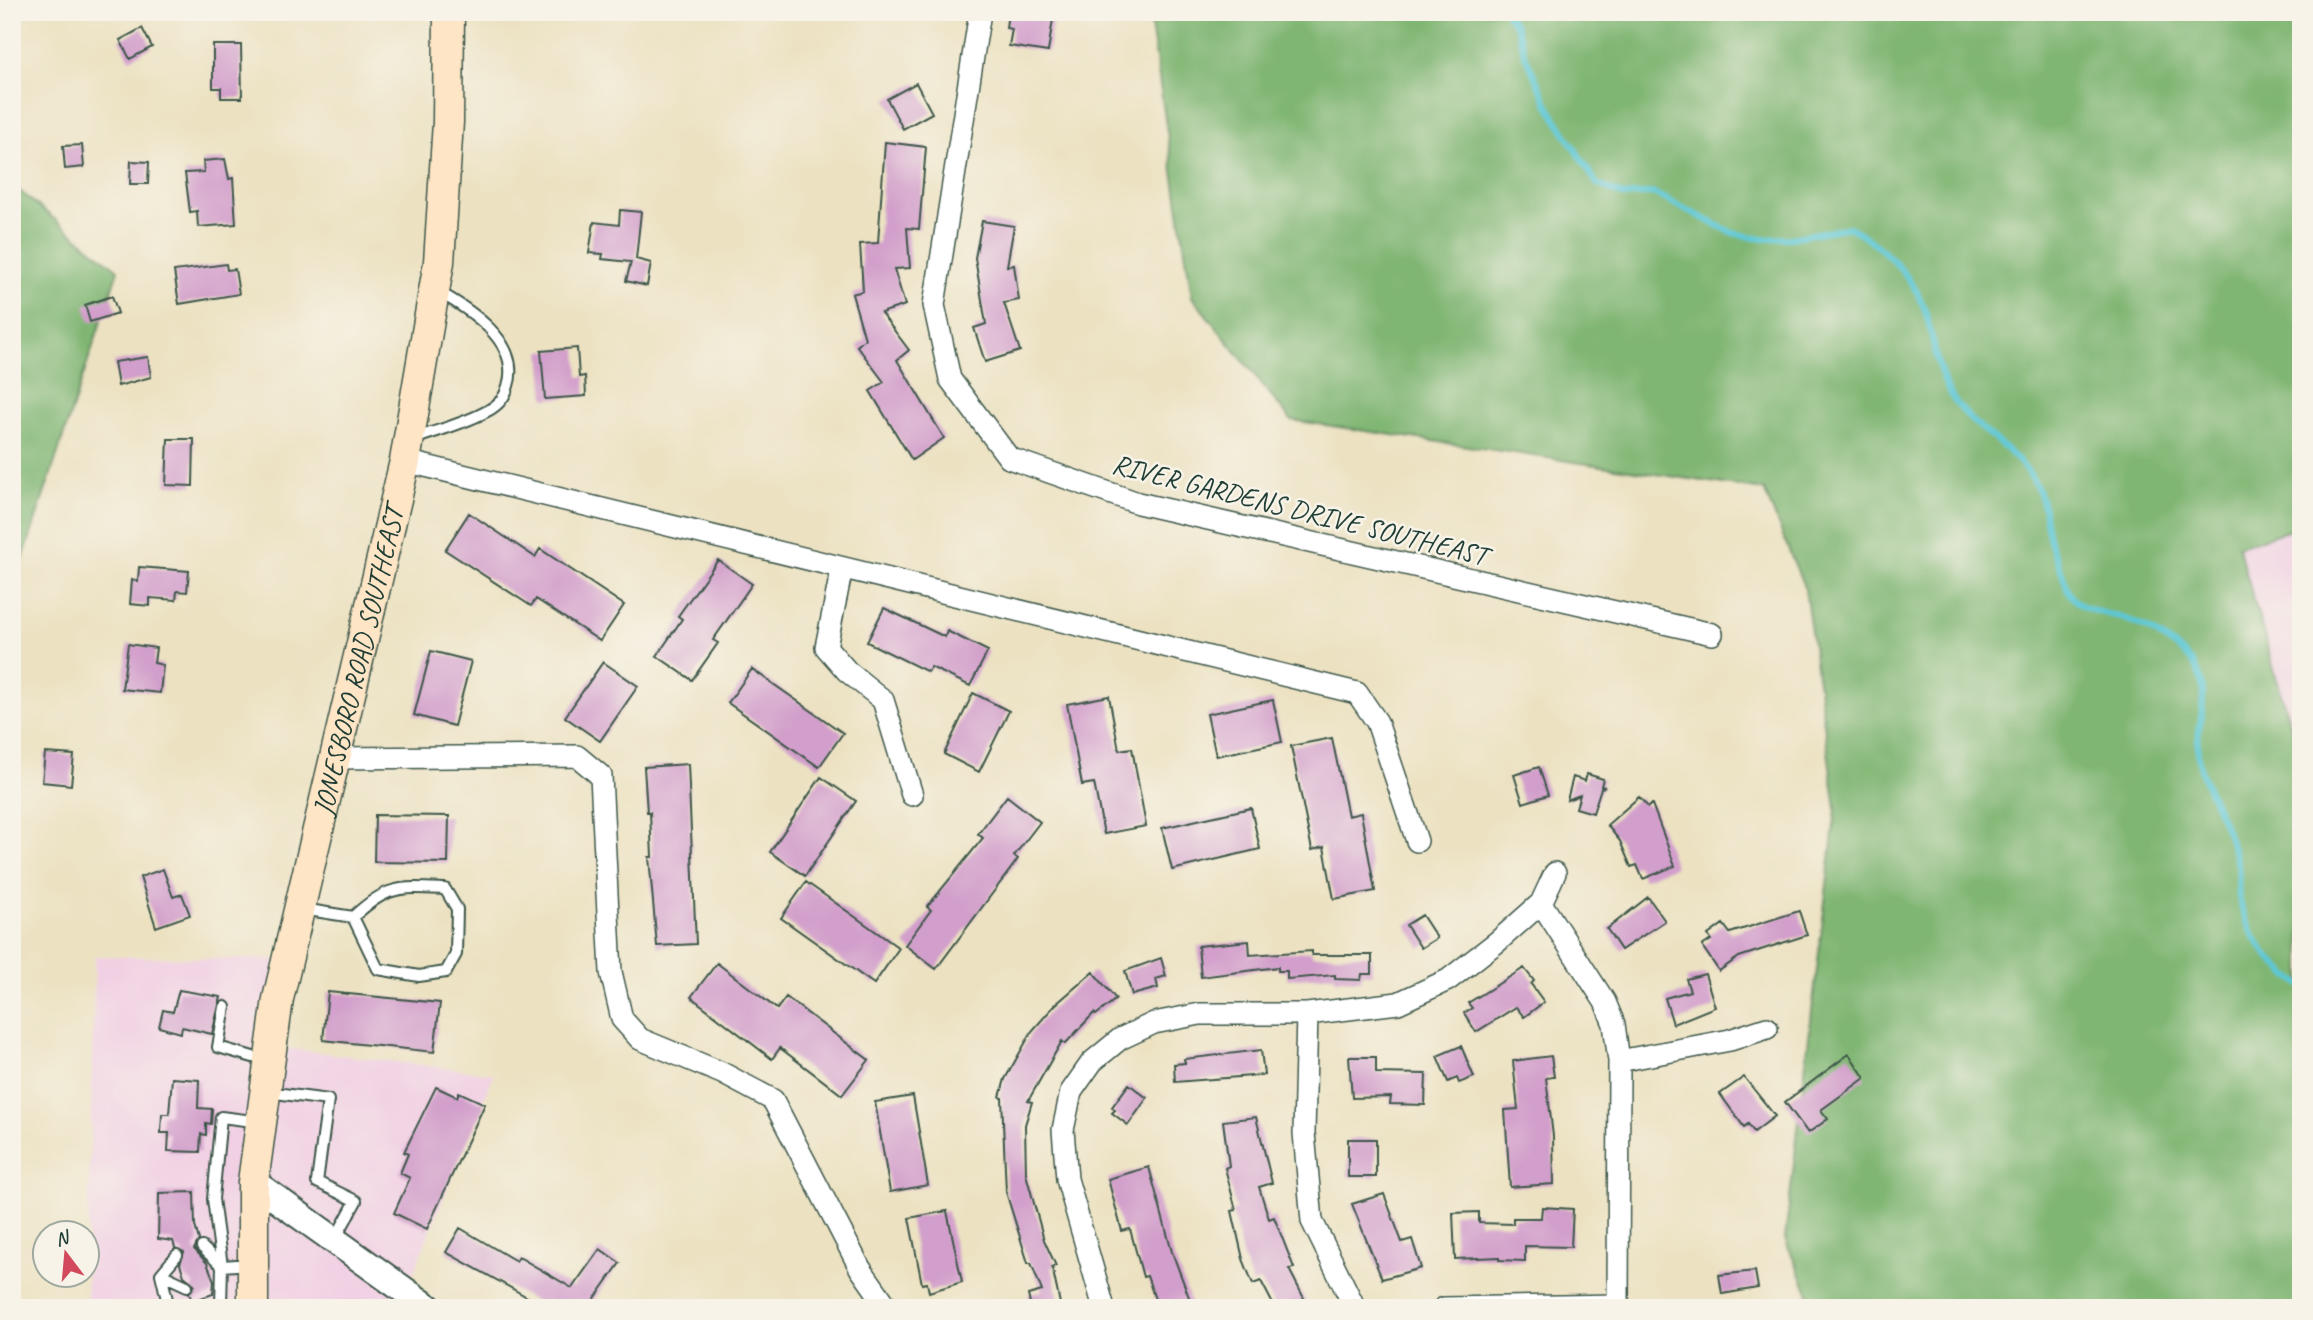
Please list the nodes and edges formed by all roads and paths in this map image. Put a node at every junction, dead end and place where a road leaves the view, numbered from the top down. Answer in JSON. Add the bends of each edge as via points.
{"nodes":[{"id":1,"x":449,"y":12,"type":"edge"},
{"id":2,"x":980,"y":12,"type":"edge"},
{"id":3,"x":435,"y":289,"type":"junction"},
{"id":4,"x":406,"y":451,"type":"junction"},
{"id":5,"x":842,"y":568,"type":"junction"},
{"id":6,"x":1712,"y":634,"type":"dead end"},
{"id":7,"x":335,"y":758,"type":"junction"},
{"id":8,"x":912,"y":795,"type":"dead end"},
{"id":9,"x":1417,"y":841,"type":"dead end"},
{"id":10,"x":1555,"y":873,"type":"dead end"},
{"id":11,"x":1541,"y":903,"type":"junction"},
{"id":12,"x":299,"y":908,"type":"junction"},
{"id":13,"x":353,"y":916,"type":"junction"},
{"id":14,"x":226,"y":1007,"type":"dead end"},
{"id":15,"x":1307,"y":1014,"type":"junction"},
{"id":16,"x":1767,"y":1028,"type":"dead end"},
{"id":17,"x":1619,"y":1061,"type":"junction"},
{"id":18,"x":269,"y":1062,"type":"junction"},
{"id":19,"x":265,"y":1091,"type":"junction"},
{"id":20,"x":261,"y":1122,"type":"junction"},
{"id":21,"x":253,"y":1182,"type":"junction"},
{"id":22,"x":335,"y":1239,"type":"junction"},
{"id":23,"x":202,"y":1247,"type":"dead end"},
{"id":24,"x":177,"y":1255,"type":"dead end"},
{"id":25,"x":253,"y":1264,"type":"junction"},
{"id":26,"x":222,"y":1266,"type":"junction"},
{"id":27,"x":161,"y":1274,"type":"junction"},
{"id":28,"x":213,"y":1279,"type":"dead end"},
{"id":29,"x":187,"y":1286,"type":"dead end"},
{"id":30,"x":1618,"y":1307,"type":"edge"},
{"id":31,"x":169,"y":1308,"type":"edge"},
{"id":32,"x":211,"y":1308,"type":"edge"},
{"id":33,"x":253,"y":1308,"type":"edge"},
{"id":34,"x":429,"y":1308,"type":"edge"},
{"id":35,"x":888,"y":1308,"type":"edge"},
{"id":36,"x":1104,"y":1308,"type":"edge"},
{"id":37,"x":1355,"y":1308,"type":"edge"},
{"id":38,"x":1444,"y":1308,"type":"edge"}],
"edges":[{"from":1,"to":3,"type":"main road","name":"JONESBORO ROAD SOUTHEAST","via":[[448,122]]},
{"from":2,"to":6,"type":"street","name":"RIVER GARDENS DRIVE SOUTHEAST","via":[[934,305],[950,379],[1009,458],[1138,503]]},
{"from":3,"to":4,"type":"main road","name":"JONESBORO ROAD SOUTHEAST"},
{"from":3,"to":4,"type":"lane","via":[[464,307],[506,347],[511,377],[505,398],[489,410]]},
{"from":4,"to":5,"type":"street"},
{"from":4,"to":7,"type":"main road","name":"JONESBORO ROAD SOUTHEAST"},
{"from":5,"to":8,"type":"street","via":[[826,647],[883,700]]},
{"from":5,"to":9,"type":"street","via":[[1357,693],[1377,722]]},
{"from":7,"to":12,"type":"main road","name":"JONESBORO ROAD SOUTHEAST"},
{"from":7,"to":35,"type":"street","via":[[577,756],[601,776],[611,972],[622,1018],[640,1039],[773,1100],[860,1268]]},
{"from":10,"to":11,"type":"street"},
{"from":11,"to":15,"type":"street","via":[[1448,980],[1398,1003]]},
{"from":11,"to":17,"type":"street","via":[[1605,1002],[1614,1024]]},
{"from":12,"to":13,"type":"lane"},
{"from":12,"to":18,"type":"main road","name":"JONESBORO ROAD SOUTHEAST"},
{"from":13,"to":13,"type":"lane","via":[[374,897],[402,887],[445,889],[457,909],[456,954],[446,972],[419,976],[378,969]]},
{"from":14,"to":18,"type":"lane","via":[[218,1047]]},
{"from":15,"to":36,"type":"street","via":[[1200,1014],[1154,1023],[1120,1039],[1092,1062],[1071,1092],[1063,1130],[1067,1179]]},
{"from":15,"to":37,"type":"street","via":[[1304,1133],[1312,1221]]},
{"from":16,"to":17,"type":"street","via":[[1730,1040]]},
{"from":17,"to":30,"type":"street"},
{"from":18,"to":19,"type":"main road","name":"JONESBORO ROAD SOUTHEAST"},
{"from":19,"to":20,"type":"main road","name":"JONESBORO ROAD SOUTHEAST"},
{"from":19,"to":22,"type":"lane","via":[[328,1100],[317,1182],[356,1200]]},
{"from":20,"to":21,"type":"main road","name":"JONESBORO ROAD SOUTHEAST"},
{"from":20,"to":26,"type":"lane","via":[[221,1117],[213,1199]]},
{"from":21,"to":22,"type":"street"},
{"from":21,"to":25,"type":"main road","name":"JONESBORO ROAD SOUTHEAST"},
{"from":22,"to":34,"type":"street"},
{"from":23,"to":26,"type":"lane"},
{"from":24,"to":27,"type":"lane"},
{"from":25,"to":26,"type":"lane"},
{"from":25,"to":33,"type":"main road","name":"JONESBORO ROAD SOUTHEAST"},
{"from":26,"to":28,"type":"lane"},
{"from":26,"to":32,"type":"lane","via":[[221,1305]]},
{"from":27,"to":29,"type":"lane"},
{"from":27,"to":31,"type":"lane"},
{"from":30,"to":38,"type":"street"}]}
